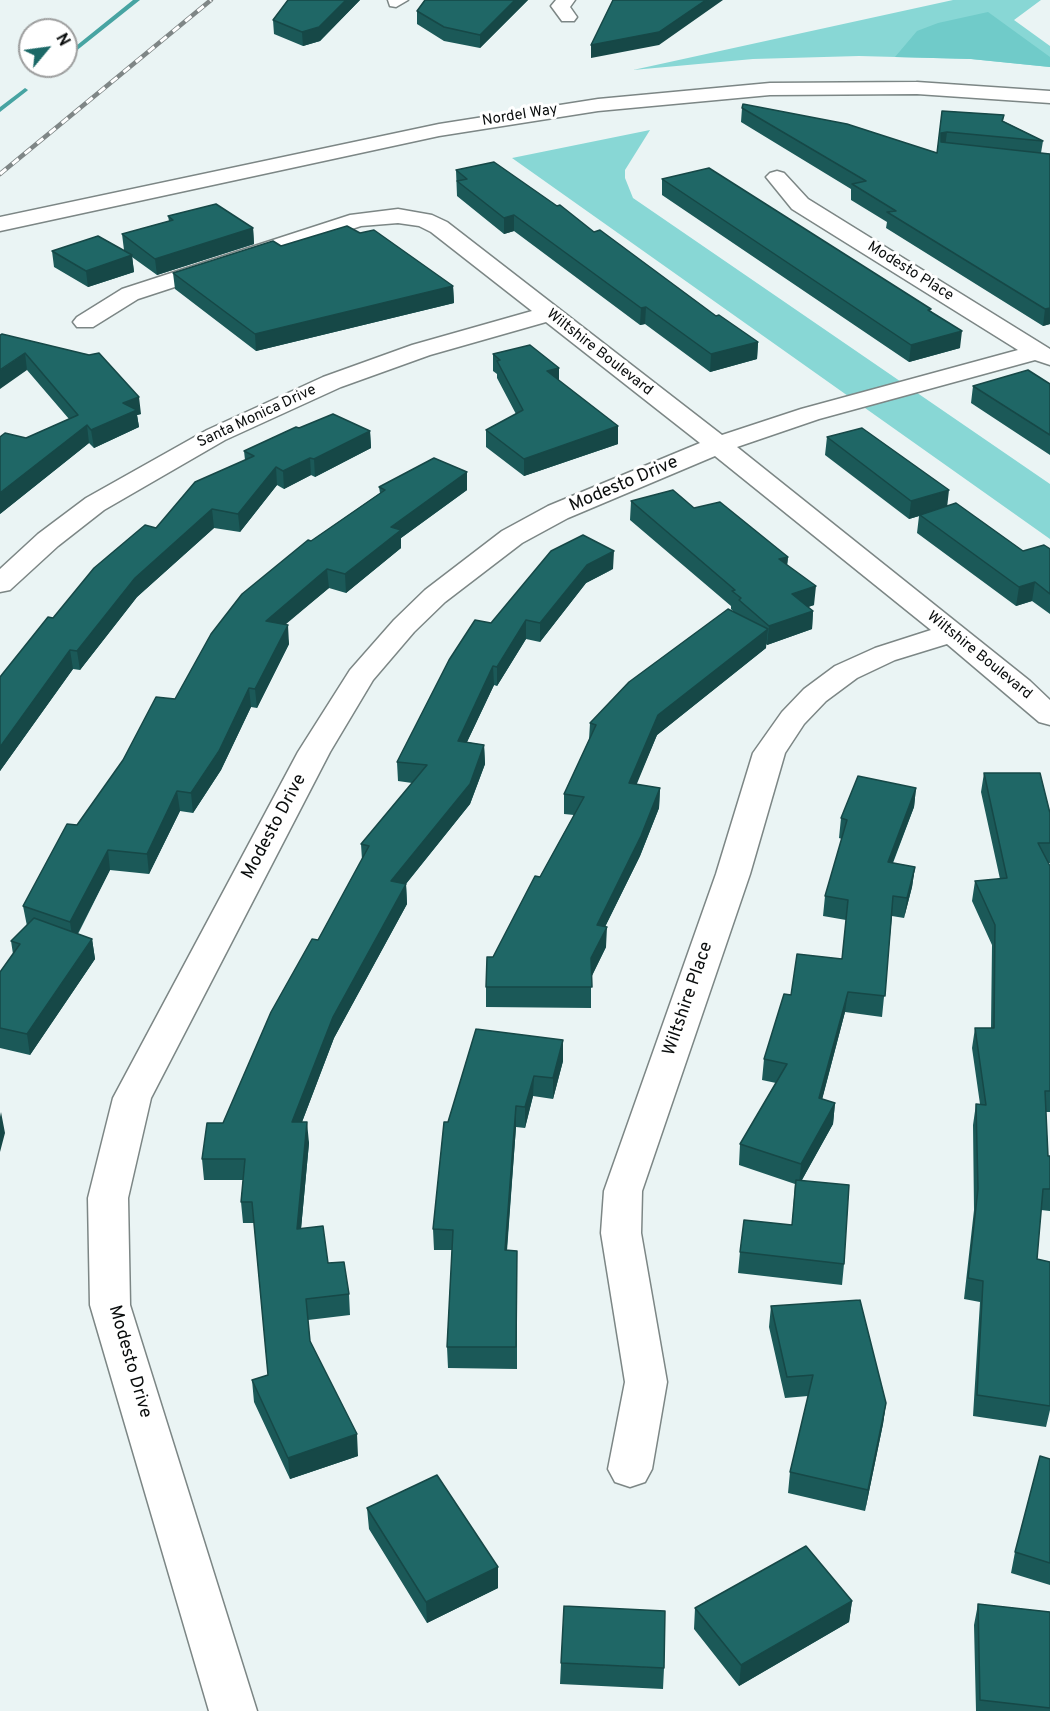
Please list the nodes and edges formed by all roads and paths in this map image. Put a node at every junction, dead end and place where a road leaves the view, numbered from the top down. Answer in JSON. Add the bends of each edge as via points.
{"nodes":[{"id":1,"x":1050,"y":83,"type":"edge"},
{"id":2,"x":1050,"y":97,"type":"edge"},
{"id":3,"x":777,"y":177,"type":"dead end"},
{"id":4,"x":0,"y":209,"type":"edge"},
{"id":5,"x":0,"y":224,"type":"edge"},
{"id":6,"x":548,"y":314,"type":"junction"},
{"id":7,"x":85,"y":322,"type":"dead end"},
{"id":8,"x":1044,"y":356,"type":"edge"},
{"id":9,"x":718,"y":445,"type":"junction"},
{"id":10,"x":0,"y":584,"type":"edge"},
{"id":11,"x":952,"y":633,"type":"junction"},
{"id":12,"x":1050,"y":716,"type":"edge"},
{"id":13,"x":630,"y":1469,"type":"dead end"},
{"id":14,"x":233,"y":1711,"type":"edge"}],
"edges":[{"from":1,"to":4,"type":"street","name":"Nordel Way","via":[[872,75],[654,83],[469,109]]},
{"from":2,"to":5,"type":"street","name":"Nordel Way","via":[[854,88],[670,96],[450,128]]},
{"from":3,"to":8,"type":"street","name":"Modesto Place","via":[[800,204]]},
{"from":6,"to":7,"type":"street","name":"Wiltshire Boulevard","via":[[439,227],[412,218],[388,216],[358,220],[130,294]]},
{"from":6,"to":9,"type":"street","name":"Wiltshire Boulevard"},
{"from":6,"to":10,"type":"street","name":"Santa Monica Drive","via":[[422,350],[332,382],[216,435],[95,504]]},
{"from":8,"to":9,"type":"street","name":"Modesto Drive","via":[[810,414]]},
{"from":9,"to":11,"type":"street","name":"Wiltshire Boulevard"},
{"from":9,"to":14,"type":"street","name":"Modesto Drive","via":[[558,512],[512,537],[435,596],[405,626],[361,676],[314,752],[132,1098],[108,1198],[110,1305]]},
{"from":11,"to":12,"type":"street","name":"Wiltshire Boulevard"},
{"from":11,"to":13,"type":"street","name":"Wiltshire Place","via":[[885,654],[846,672],[793,718],[769,753],[733,874],[623,1191],[621,1233],[646,1382]]}]}
